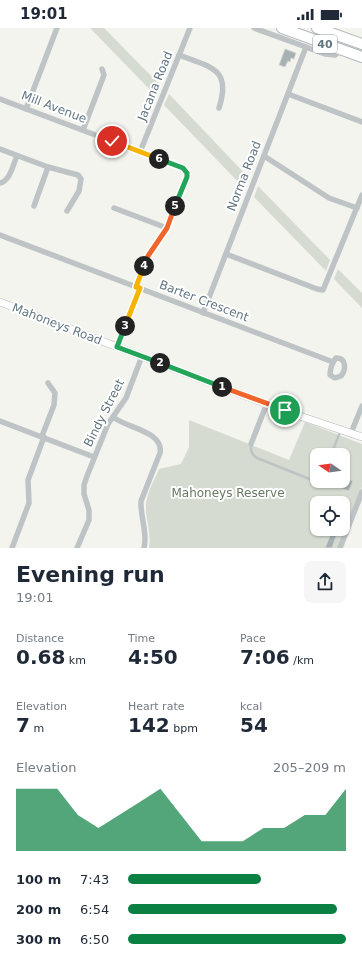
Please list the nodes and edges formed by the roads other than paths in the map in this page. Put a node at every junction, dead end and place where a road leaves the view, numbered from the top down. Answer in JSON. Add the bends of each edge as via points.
{"nodes":[{"id":1,"x":57,"y":28,"type":"edge"},
{"id":2,"x":190,"y":28,"type":"edge"},
{"id":3,"x":254,"y":28,"type":"edge"},
{"id":4,"x":282,"y":28,"type":"edge"},
{"id":5,"x":317,"y":28,"type":"edge"},
{"id":6,"x":362,"y":44,"type":"edge"},
{"id":7,"x":306,"y":47,"type":"junction"},
{"id":8,"x":342,"y":50,"type":"junction"},
{"id":9,"x":179,"y":55,"type":"junction"},
{"id":10,"x":362,"y":56,"type":"edge"},
{"id":11,"x":102,"y":69,"type":"dead end"},
{"id":12,"x":288,"y":94,"type":"junction"},
{"id":13,"x":0,"y":99,"type":"edge"},
{"id":14,"x":26,"y":108,"type":"junction"},
{"id":15,"x":219,"y":108,"type":"dead end"},
{"id":16,"x":362,"y":122,"type":"edge"},
{"id":17,"x":83,"y":130,"type":"junction"},
{"id":18,"x":0,"y":149,"type":"edge"},
{"id":19,"x":140,"y":152,"type":"junction"},
{"id":20,"x":17,"y":156,"type":"junction"},
{"id":21,"x":264,"y":156,"type":"junction"},
{"id":22,"x":48,"y":167,"type":"junction"},
{"id":23,"x":0,"y":183,"type":"edge"},
{"id":24,"x":362,"y":195,"type":"edge"},
{"id":25,"x":34,"y":206,"type":"dead end"},
{"id":26,"x":114,"y":208,"type":"dead end"},
{"id":27,"x":357,"y":208,"type":"junction"},
{"id":28,"x":67,"y":211,"type":"dead end"},
{"id":29,"x":167,"y":228,"type":"junction"},
{"id":30,"x":0,"y":235,"type":"edge"},
{"id":31,"x":226,"y":254,"type":"junction"},
{"id":32,"x":138,"y":288,"type":"junction"},
{"id":33,"x":0,"y":302,"type":"edge"},
{"id":34,"x":203,"y":313,"type":"junction"},
{"id":35,"x":117,"y":347,"type":"junction"},
{"id":36,"x":142,"y":356,"type":"junction"},
{"id":37,"x":333,"y":362,"type":"dead end"},
{"id":38,"x":48,"y":383,"type":"dead end"},
{"id":39,"x":267,"y":403,"type":"junction"},
{"id":40,"x":362,"y":406,"type":"edge"},
{"id":41,"x":113,"y":417,"type":"junction"},
{"id":42,"x":0,"y":421,"type":"edge"},
{"id":43,"x":341,"y":429,"type":"junction"},
{"id":44,"x":351,"y":433,"type":"junction"},
{"id":45,"x":43,"y":437,"type":"junction"},
{"id":46,"x":362,"y":437,"type":"edge"},
{"id":47,"x":251,"y":444,"type":"joint"},
{"id":48,"x":334,"y":448,"type":"edge"},
{"id":49,"x":94,"y":457,"type":"junction"},
{"id":50,"x":310,"y":479,"type":"edge"},
{"id":51,"x":362,"y":492,"type":"edge"},
{"id":52,"x":360,"y":503,"type":"edge"},
{"id":53,"x":12,"y":548,"type":"edge"},
{"id":54,"x":77,"y":548,"type":"edge"},
{"id":55,"x":144,"y":548,"type":"edge"},
{"id":56,"x":340,"y":548,"type":"edge"}],
"edges":[{"from":1,"to":14,"type":"street"},
{"from":2,"to":9,"type":"street","name":"Jacana Road"},
{"from":3,"to":7,"type":"street"},
{"from":4,"to":8,"type":"highway","number":"40"},
{"from":5,"to":6,"type":"highway","number":"40"},
{"from":7,"to":8,"type":"street","via":[[329,55]]},
{"from":7,"to":12,"type":"street","name":"Norma Road"},
{"from":8,"to":10,"type":"highway","number":"40"},
{"from":9,"to":15,"type":"street","via":[[212,67],[219,74],[224,90]]},
{"from":9,"to":19,"type":"street","name":"Jacana Road"},
{"from":11,"to":17,"type":"street","via":[[104,75]]},
{"from":12,"to":16,"type":"street"},
{"from":12,"to":21,"type":"street","name":"Norma Road"},
{"from":13,"to":14,"type":"street","name":"Mill Avenue"},
{"from":14,"to":17,"type":"street","name":"Mill Avenue"},
{"from":17,"to":19,"type":"street","name":"Mill Avenue"},
{"from":18,"to":20,"type":"street"},
{"from":19,"to":29,"type":"street","name":"Mill Avenue","via":[[183,168],[187,173]]},
{"from":20,"to":22,"type":"street"},
{"from":20,"to":23,"type":"street","via":[[8,178]]},
{"from":21,"to":27,"type":"street","via":[[329,198]]},
{"from":21,"to":31,"type":"street","name":"Norma Road"},
{"from":22,"to":25,"type":"street"},
{"from":22,"to":28,"type":"street","via":[[78,175],[81,179],[79,191]]},
{"from":24,"to":27,"type":"street"},
{"from":26,"to":29,"type":"street"},
{"from":27,"to":31,"type":"street","via":[[323,290],[317,290]]},
{"from":29,"to":32,"type":"street","via":[[148,256]]},
{"from":30,"to":32,"type":"street","name":"Barter Crescent"},
{"from":31,"to":34,"type":"street","name":"Norma Road"},
{"from":32,"to":34,"type":"street","name":"Barter Crescent"},
{"from":32,"to":35,"type":"street"},
{"from":33,"to":35,"type":"main road","name":"Mahoneys Road"},
{"from":34,"to":37,"type":"street","name":"Barter Crescent"},
{"from":35,"to":36,"type":"main road","name":"Mahoneys Road"},
{"from":36,"to":39,"type":"main road","name":"Mahoneys Road"},
{"from":36,"to":41,"type":"street","name":"Bindy Street","via":[[126,398]]},
{"from":38,"to":45,"type":"street","via":[[55,394],[54,405]]},
{"from":39,"to":43,"type":"main road","name":"Mahoneys Road"},
{"from":39,"to":47,"type":"street"},
{"from":40,"to":44,"type":"street"},
{"from":41,"to":49,"type":"street","name":"Bindy Street"},
{"from":41,"to":55,"type":"street","via":[[151,435],[158,440],[160,446],[160,453],[141,501]]},
{"from":42,"to":45,"type":"street"},
{"from":43,"to":44,"type":"main road","name":"Mahoneys Road"},
{"from":43,"to":48,"type":"lane"},
{"from":44,"to":46,"type":"main road","name":"Mahoneys Road"},
{"from":45,"to":49,"type":"street"},
{"from":45,"to":53,"type":"street","via":[[28,480],[29,503]]},
{"from":47,"to":50,"type":"lane","via":[[253,456]]},
{"from":49,"to":54,"type":"street","name":"Bindy Street","via":[[84,485],[89,510],[88,520]]},
{"from":51,"to":52,"type":"street"},
{"from":52,"to":56,"type":"street"}]}
